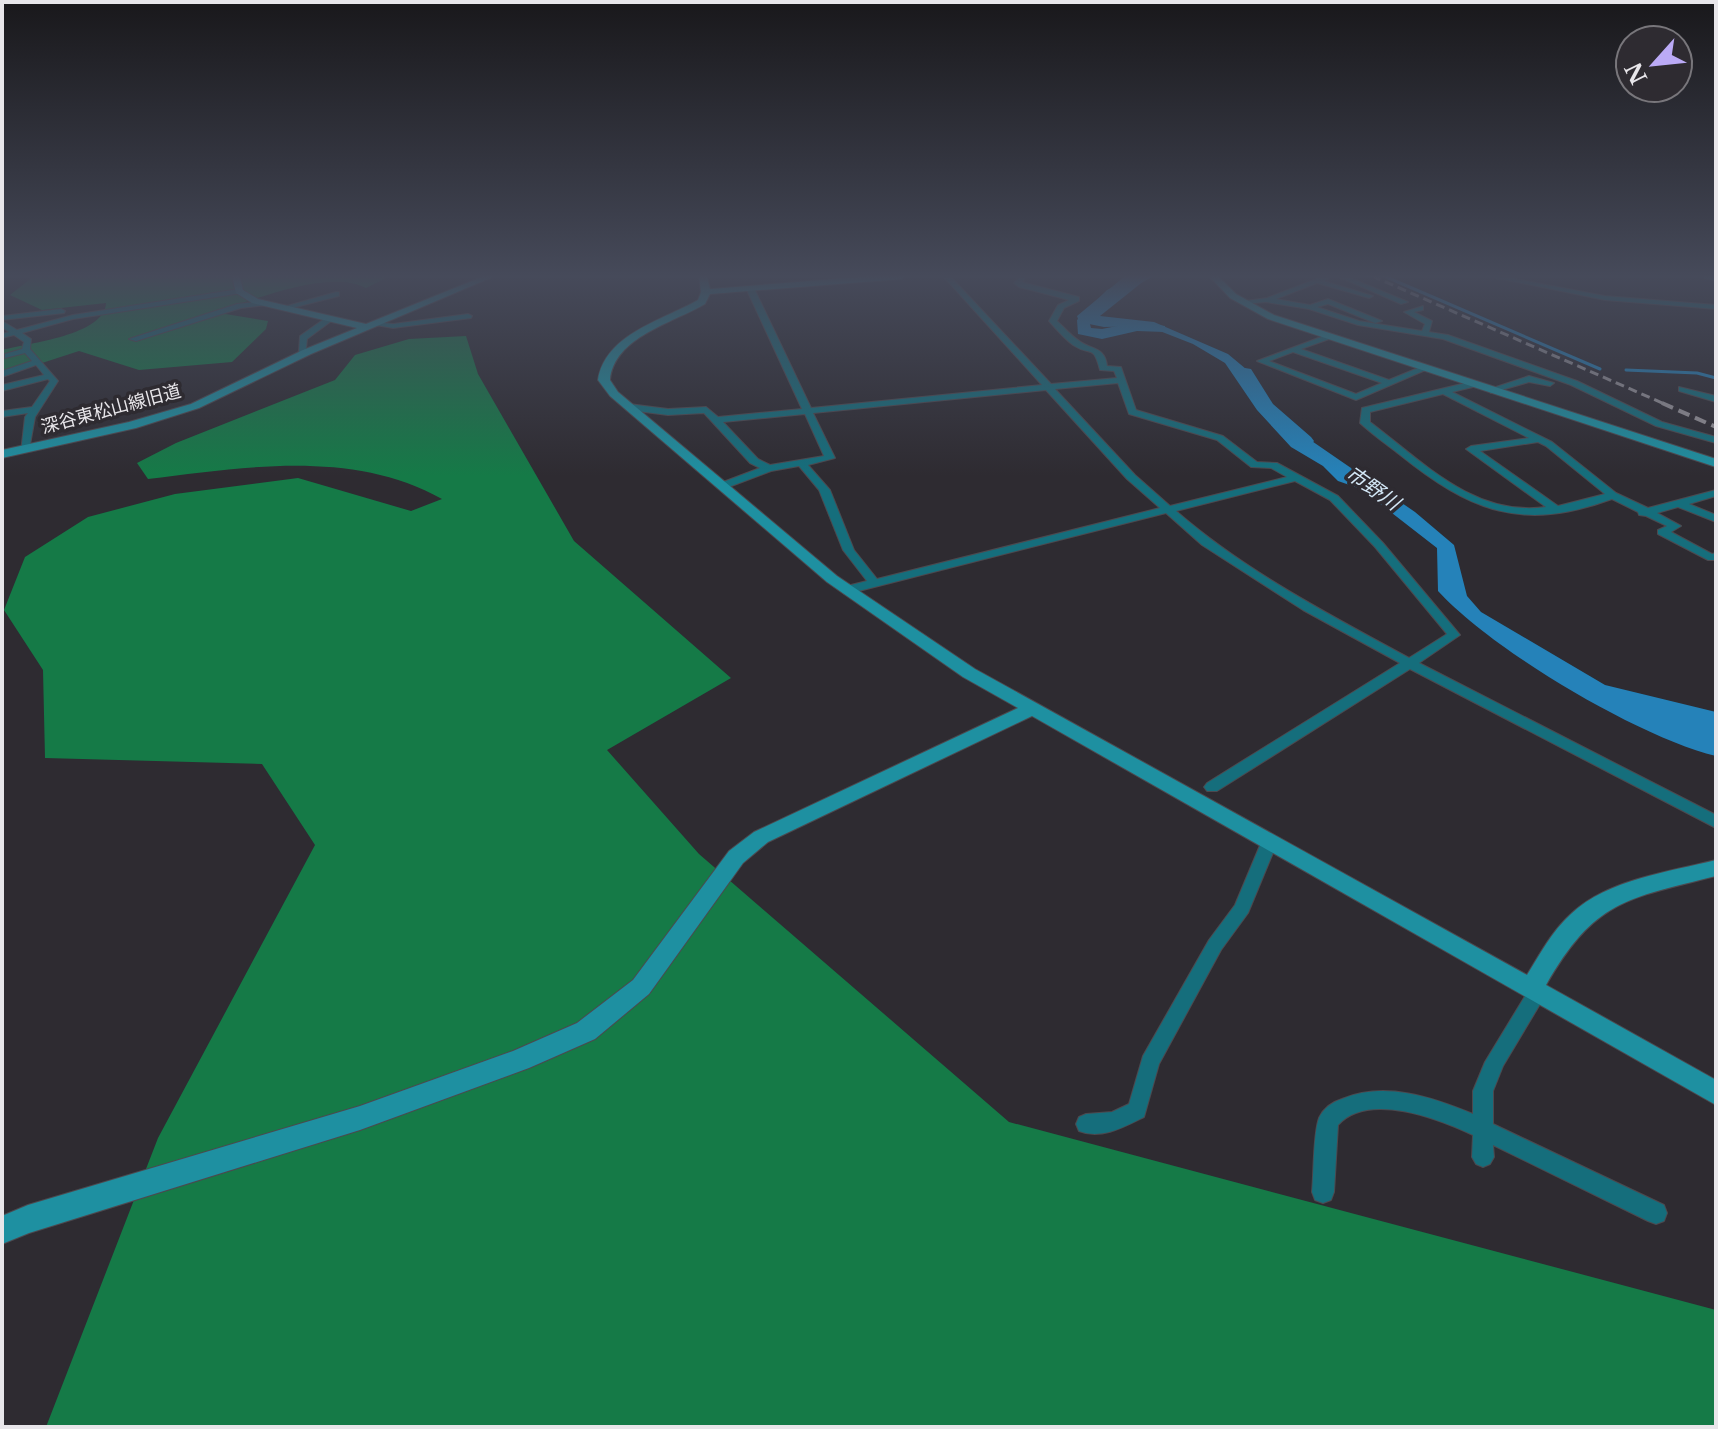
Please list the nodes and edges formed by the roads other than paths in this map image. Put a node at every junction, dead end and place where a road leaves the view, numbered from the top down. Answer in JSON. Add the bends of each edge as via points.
{"nodes":[{"id":1,"x":28,"y":343,"type":"edge"},
{"id":2,"x":303,"y":343,"type":"edge"},
{"id":3,"x":330,"y":343,"type":"edge"},
{"id":4,"x":625,"y":343,"type":"edge"},
{"id":5,"x":774,"y":343,"type":"edge"},
{"id":6,"x":1007,"y":343,"type":"edge"},
{"id":7,"x":1076,"y":343,"type":"edge"},
{"id":8,"x":1310,"y":343,"type":"edge"},
{"id":9,"x":1349,"y":343,"type":"edge"},
{"id":10,"x":1460,"y":343,"type":"edge"},
{"id":11,"x":1293,"y":349,"type":"junction"},
{"id":12,"x":26,"y":350,"type":"junction"},
{"id":13,"x":307,"y":352,"type":"junction"},
{"id":14,"x":8,"y":356,"type":"dead end"},
{"id":15,"x":38,"y":362,"type":"junction"},
{"id":16,"x":1426,"y":368,"type":"junction"},
{"id":17,"x":2,"y":374,"type":"edge"},
{"id":18,"x":50,"y":376,"type":"junction"},
{"id":19,"x":1121,"y":380,"type":"junction"},
{"id":20,"x":1389,"y":383,"type":"junction"},
{"id":21,"x":1474,"y":384,"type":"junction"},
{"id":22,"x":1582,"y":386,"type":"junction"},
{"id":23,"x":2,"y":388,"type":"edge"},
{"id":24,"x":1049,"y":388,"type":"junction"},
{"id":25,"x":1682,"y":389,"type":"dead end"},
{"id":26,"x":1491,"y":390,"type":"junction"},
{"id":27,"x":1444,"y":391,"type":"junction"},
{"id":28,"x":1716,"y":399,"type":"edge"},
{"id":29,"x":629,"y":407,"type":"junction"},
{"id":30,"x":34,"y":409,"type":"junction"},
{"id":31,"x":808,"y":411,"type":"junction"},
{"id":32,"x":2,"y":414,"type":"edge"},
{"id":33,"x":716,"y":420,"type":"junction"},
{"id":34,"x":1539,"y":439,"type":"junction"},
{"id":35,"x":1716,"y":440,"type":"edge"},
{"id":36,"x":24,"y":450,"type":"junction"},
{"id":37,"x":2,"y":454,"type":"edge"},
{"id":38,"x":1716,"y":463,"type":"edge"},
{"id":39,"x":802,"y":464,"type":"junction"},
{"id":40,"x":769,"y":468,"type":"junction"},
{"id":41,"x":1294,"y":478,"type":"junction"},
{"id":42,"x":722,"y":486,"type":"junction"},
{"id":43,"x":1716,"y":493,"type":"edge"},
{"id":44,"x":1612,"y":495,"type":"junction"},
{"id":45,"x":1678,"y":503,"type":"junction"},
{"id":46,"x":1165,"y":510,"type":"junction"},
{"id":47,"x":1557,"y":510,"type":"junction"},
{"id":48,"x":1643,"y":513,"type":"junction"},
{"id":49,"x":1716,"y":519,"type":"edge"},
{"id":50,"x":1716,"y":556,"type":"edge"},
{"id":51,"x":875,"y":583,"type":"junction"},
{"id":52,"x":847,"y":590,"type":"junction"},
{"id":53,"x":1411,"y":664,"type":"junction"},
{"id":54,"x":1032,"y":709,"type":"junction"},
{"id":55,"x":1212,"y":787,"type":"dead end"},
{"id":56,"x":1716,"y":822,"type":"edge"},
{"id":57,"x":1269,"y":843,"type":"junction"},
{"id":58,"x":1716,"y":868,"type":"edge"},
{"id":59,"x":1534,"y":992,"type":"junction"},
{"id":60,"x":1716,"y":1093,"type":"edge"},
{"id":61,"x":1086,"y":1124,"type":"dead end"},
{"id":62,"x":1483,"y":1129,"type":"junction"},
{"id":63,"x":1483,"y":1157,"type":"dead end"},
{"id":64,"x":1323,"y":1192,"type":"dead end"},
{"id":65,"x":1656,"y":1213,"type":"dead end"},
{"id":66,"x":2,"y":1230,"type":"edge"}],
"edges":[{"from":1,"to":12,"type":"street"},
{"from":2,"to":13,"type":"street"},
{"from":3,"to":13,"type":"street","name":"深谷東松山線旧道"},
{"from":4,"to":29,"type":"street","via":[[608,359],[603,373],[607,387]]},
{"from":5,"to":31,"type":"street"},
{"from":6,"to":24,"type":"street"},
{"from":7,"to":19,"type":"street","via":[[1094,349],[1103,368],[1118,369]]},
{"from":8,"to":11,"type":"street"},
{"from":9,"to":16,"type":"street"},
{"from":10,"to":22,"type":"street"},
{"from":11,"to":20,"type":"street"},
{"from":11,"to":20,"type":"street","via":[[1261,361],[1356,397]]},
{"from":12,"to":14,"type":"street"},
{"from":12,"to":15,"type":"street"},
{"from":13,"to":36,"type":"street","name":"深谷東松山線旧道","via":[[195,406]]},
{"from":15,"to":17,"type":"street"},
{"from":15,"to":18,"type":"street"},
{"from":16,"to":20,"type":"street"},
{"from":16,"to":21,"type":"street"},
{"from":18,"to":23,"type":"street"},
{"from":18,"to":30,"type":"street","via":[[53,386]]},
{"from":19,"to":24,"type":"street"},
{"from":19,"to":41,"type":"street","via":[[1132,412],[1220,438],[1255,465],[1273,465]]},
{"from":21,"to":26,"type":"street"},
{"from":21,"to":27,"type":"street"},
{"from":22,"to":26,"type":"street","via":[[1529,379]]},
{"from":22,"to":35,"type":"street","via":[[1648,420]]},
{"from":24,"to":31,"type":"street"},
{"from":24,"to":46,"type":"street"},
{"from":25,"to":28,"type":"street"},
{"from":26,"to":38,"type":"street"},
{"from":27,"to":34,"type":"street"},
{"from":27,"to":47,"type":"street","via":[[1365,410],[1365,423],[1456,495],[1498,512]]},
{"from":29,"to":33,"type":"street","via":[[706,410]]},
{"from":29,"to":42,"type":"street"},
{"from":30,"to":32,"type":"street"},
{"from":30,"to":36,"type":"street"},
{"from":31,"to":33,"type":"street"},
{"from":31,"to":39,"type":"street","via":[[830,458]]},
{"from":33,"to":40,"type":"street","via":[[754,461]]},
{"from":34,"to":44,"type":"street"},
{"from":34,"to":47,"type":"street","via":[[1471,449]]},
{"from":36,"to":37,"type":"street","name":"深谷東松山線旧道"},
{"from":39,"to":40,"type":"street"},
{"from":39,"to":51,"type":"street","via":[[828,496],[854,565]]},
{"from":40,"to":42,"type":"street"},
{"from":41,"to":46,"type":"street"},
{"from":41,"to":53,"type":"street","via":[[1334,498],[1454,635]]},
{"from":42,"to":52,"type":"street"},
{"from":43,"to":45,"type":"street"},
{"from":44,"to":47,"type":"street"},
{"from":44,"to":48,"type":"street"},
{"from":45,"to":48,"type":"street"},
{"from":45,"to":49,"type":"street"},
{"from":46,"to":51,"type":"street"},
{"from":46,"to":53,"type":"street","via":[[1251,573]]},
{"from":48,"to":50,"type":"street","via":[[1676,526],[1662,532]]},
{"from":51,"to":52,"type":"street"},
{"from":52,"to":54,"type":"street"},
{"from":53,"to":55,"type":"street"},
{"from":53,"to":56,"type":"street"},
{"from":54,"to":57,"type":"street"},
{"from":54,"to":66,"type":"street","via":[[761,837],[736,857],[641,987],[586,1031],[360,1118]]},
{"from":57,"to":59,"type":"street"},
{"from":57,"to":61,"type":"street","via":[[1242,908],[1215,945],[1150,1062],[1137,1110],[1114,1122]]},
{"from":58,"to":59,"type":"street","via":[[1625,894],[1589,911],[1561,940]]},
{"from":59,"to":60,"type":"street"},
{"from":59,"to":62,"type":"street","via":[[1483,1091]]},
{"from":62,"to":63,"type":"street"},
{"from":62,"to":64,"type":"street","via":[[1421,1105],[1388,1100],[1334,1111],[1328,1121]]},
{"from":62,"to":65,"type":"street"}]}
